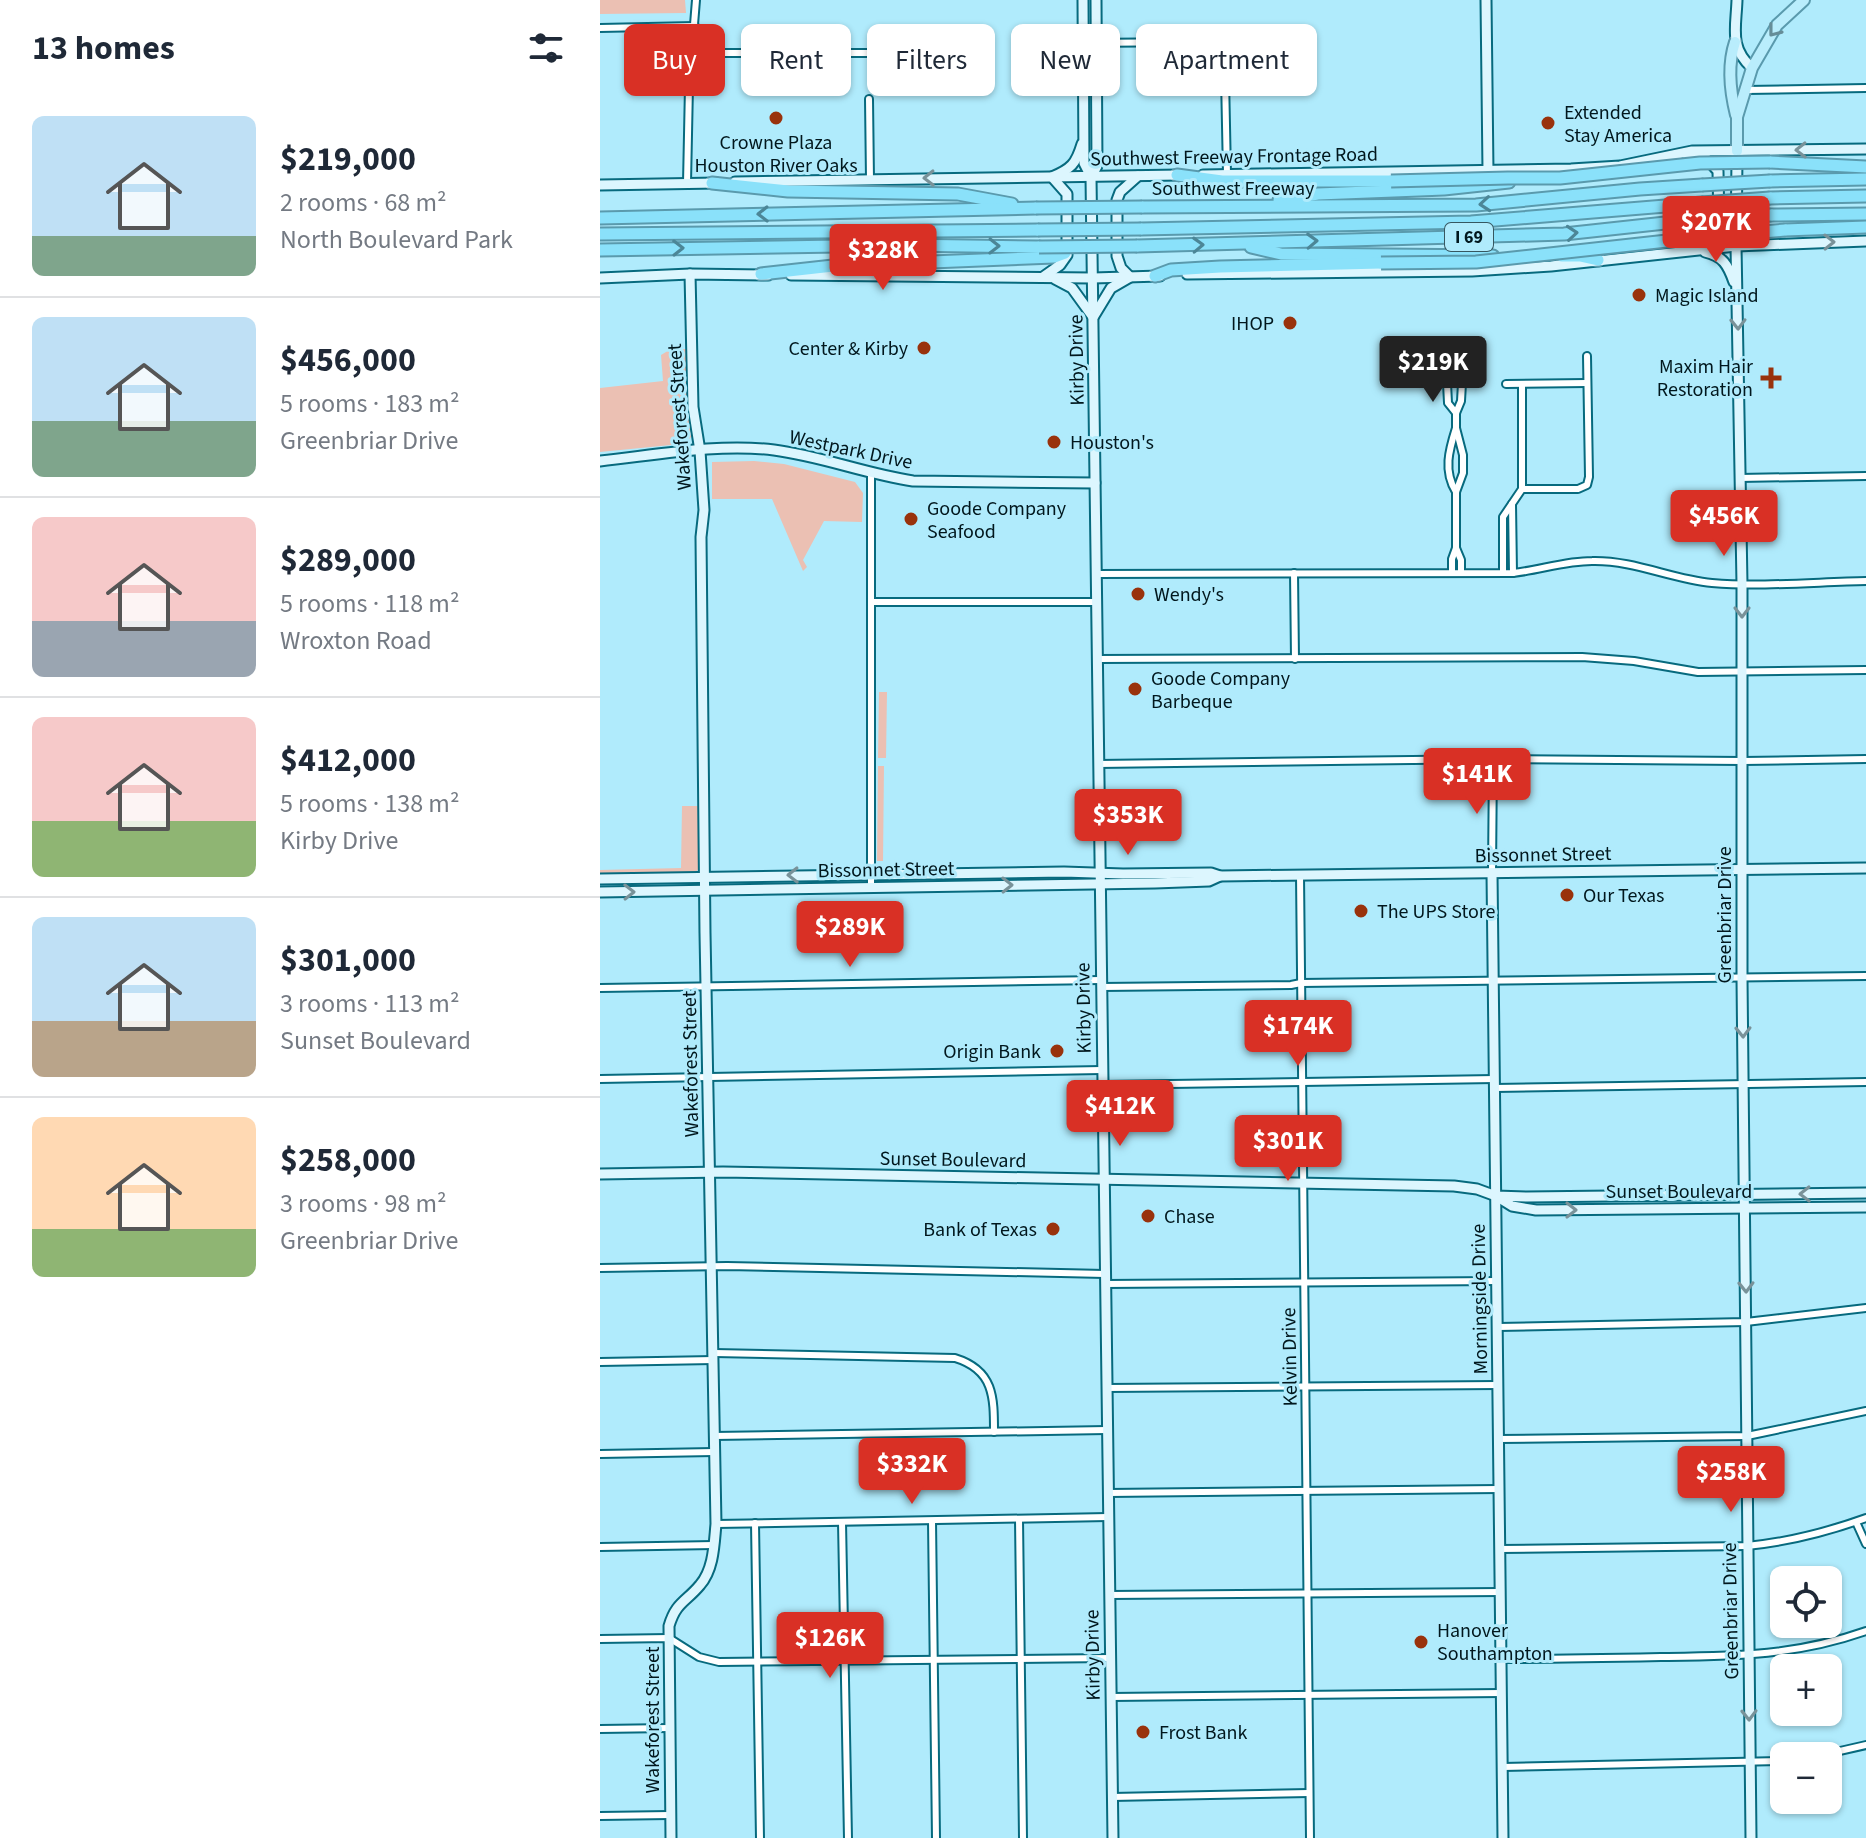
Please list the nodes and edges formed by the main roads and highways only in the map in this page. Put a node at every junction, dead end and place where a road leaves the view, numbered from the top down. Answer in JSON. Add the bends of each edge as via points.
{"nodes":[{"id":1,"x":1083,"y":0,"type":"edge"},
{"id":2,"x":1096,"y":0,"type":"edge"},
{"id":3,"x":1486,"y":0,"type":"edge"},
{"id":4,"x":1737,"y":0,"type":"edge"},
{"id":5,"x":1804,"y":0,"type":"edge"},
{"id":6,"x":1735,"y":42,"type":"junction"},
{"id":7,"x":1752,"y":68,"type":"junction"},
{"id":8,"x":1737,"y":117,"type":"junction"},
{"id":9,"x":1085,"y":134,"type":"junction"},
{"id":10,"x":1866,"y":149,"type":"edge"},
{"id":11,"x":1737,"y":151,"type":"junction"},
{"id":12,"x":1666,"y":155,"type":"junction"},
{"id":13,"x":1620,"y":166,"type":"junction"},
{"id":14,"x":1866,"y":167,"type":"edge"},
{"id":15,"x":1488,"y":171,"type":"junction"},
{"id":16,"x":1177,"y":175,"type":"junction"},
{"id":17,"x":1138,"y":176,"type":"junction"},
{"id":18,"x":1052,"y":177,"type":"junction"},
{"id":19,"x":1091,"y":177,"type":"junction"},
{"id":20,"x":1866,"y":179,"type":"edge"},
{"id":21,"x":712,"y":183,"type":"junction"},
{"id":22,"x":600,"y":185,"type":"edge"},
{"id":23,"x":1866,"y":196,"type":"edge"},
{"id":24,"x":1235,"y":206,"type":"junction"},
{"id":25,"x":1036,"y":208,"type":"junction"},
{"id":26,"x":1866,"y":214,"type":"edge"},
{"id":27,"x":600,"y":218,"type":"edge"},
{"id":28,"x":1866,"y":227,"type":"edge"},
{"id":29,"x":600,"y":234,"type":"edge"},
{"id":30,"x":1866,"y":241,"type":"edge"},
{"id":31,"x":1234,"y":243,"type":"junction"},
{"id":32,"x":1736,"y":246,"type":"junction"},
{"id":33,"x":600,"y":250,"type":"edge"},
{"id":34,"x":1694,"y":250,"type":"junction"},
{"id":35,"x":1039,"y":252,"type":"junction"},
{"id":36,"x":1598,"y":260,"type":"junction"},
{"id":37,"x":690,"y":274,"type":"junction"},
{"id":38,"x":761,"y":274,"type":"junction"},
{"id":39,"x":1155,"y":276,"type":"junction"},
{"id":40,"x":1047,"y":277,"type":"junction"},
{"id":41,"x":1130,"y":277,"type":"junction"},
{"id":42,"x":600,"y":278,"type":"edge"},
{"id":43,"x":1093,"y":278,"type":"junction"},
{"id":44,"x":1737,"y":287,"type":"junction"},
{"id":45,"x":1093,"y":317,"type":"junction"},
{"id":46,"x":700,"y":451,"type":"junction"},
{"id":47,"x":600,"y":461,"type":"edge"},
{"id":48,"x":1095,"y":483,"type":"junction"},
{"id":49,"x":1866,"y":868,"type":"edge"},
{"id":50,"x":1742,"y":870,"type":"junction"},
{"id":51,"x":975,"y":873,"type":"junction"},
{"id":52,"x":1492,"y":873,"type":"junction"},
{"id":53,"x":705,"y":876,"type":"junction"},
{"id":54,"x":1100,"y":878,"type":"junction"},
{"id":55,"x":600,"y":879,"type":"edge"},
{"id":56,"x":975,"y":886,"type":"junction"},
{"id":57,"x":705,"y":890,"type":"junction"},
{"id":58,"x":600,"y":892,"type":"edge"},
{"id":59,"x":709,"y":1172,"type":"junction"},
{"id":60,"x":600,"y":1174,"type":"edge"},
{"id":61,"x":1104,"y":1180,"type":"junction"},
{"id":62,"x":1866,"y":1193,"type":"edge"},
{"id":63,"x":1744,"y":1195,"type":"junction"},
{"id":64,"x":1496,"y":1196,"type":"junction"},
{"id":65,"x":1866,"y":1207,"type":"edge"},
{"id":66,"x":1745,"y":1209,"type":"junction"},
{"id":67,"x":671,"y":1838,"type":"edge"},
{"id":68,"x":1113,"y":1838,"type":"edge"},
{"id":69,"x":1503,"y":1838,"type":"edge"},
{"id":70,"x":1751,"y":1838,"type":"edge"}],
"edges":[{"from":1,"to":9,"type":"main road","name":"Kirby Drive"},
{"from":2,"to":19,"type":"main road","name":"Kirby Drive","via":[[1097,166]]},
{"from":3,"to":15,"type":"main road"},
{"from":4,"to":6,"type":"main road"},
{"from":5,"to":7,"type":"main road","name":"Greenbriar Drive","one_way":true,"via":[[1777,25]]},
{"from":6,"to":7,"type":"main road"},
{"from":6,"to":8,"type":"main road","via":[[1730,94]]},
{"from":7,"to":8,"type":"main road","name":"Greenbriar Drive"},
{"from":8,"to":11,"type":"main road","name":"Greenbriar Drive"},
{"from":9,"to":18,"type":"main road","via":[[1074,164]]},
{"from":9,"to":19,"type":"main road","name":"Kirby Drive","via":[[1084,163]]},
{"from":10,"to":11,"type":"main road","name":"Southwest Freeway Frontage Road","one_way":true},
{"from":11,"to":12,"type":"main road","name":"Southwest Freeway Frontage Road"},
{"from":11,"to":32,"type":"main road","name":"Greenbriar Drive"},
{"from":12,"to":13,"type":"main road","name":"Southwest Freeway Frontage Road"},
{"from":12,"to":34,"type":"main road","via":[[1707,159],[1718,171],[1719,226],[1711,241]]},
{"from":13,"to":15,"type":"main road","name":"Southwest Freeway Frontage Road"},
{"from":13,"to":24,"type":"highway","via":[[1564,177],[1318,194]]},
{"from":14,"to":16,"type":"highway","bridge":true,"via":[[1700,163],[1560,178],[1391,181],[1222,181]]},
{"from":15,"to":16,"type":"main road","name":"Southwest Freeway Frontage Road"},
{"from":16,"to":17,"type":"main road","name":"Southwest Freeway Frontage Road"},
{"from":17,"to":19,"type":"main road","name":"Southwest Freeway Frontage Road"},
{"from":17,"to":41,"type":"main road","via":[[1117,200],[1117,256]]},
{"from":18,"to":19,"type":"main road","name":"Southwest Freeway Frontage Road"},
{"from":18,"to":21,"type":"main road","name":"Southwest Freeway Frontage Road","one_way":true},
{"from":18,"to":40,"type":"main road","via":[[1067,194],[1067,255]]},
{"from":19,"to":43,"type":"main road","name":"Kirby Drive"},
{"from":20,"to":24,"type":"highway","name":"Southwest Freeway","number":"I 69","one_way":true,"bridge":true,"via":[[1640,189],[1476,205]]},
{"from":21,"to":22,"type":"main road","name":"Southwest Freeway Frontage Road"},
{"from":21,"to":25,"type":"highway","via":[[788,191],[958,194]]},
{"from":23,"to":29,"type":"highway","bridge":true,"via":[[1770,198],[1471,222]]},
{"from":24,"to":25,"type":"highway","name":"Southwest Freeway","number":"I 69","bridge":true},
{"from":25,"to":27,"type":"highway","name":"Southwest Freeway","number":"I 69","one_way":true},
{"from":31,"to":26,"type":"highway","number":"I 69","one_way":true,"bridge":true,"via":[[1564,234],[1702,219]]},
{"from":28,"to":39,"type":"highway","bridge":true,"via":[[1694,238],[1476,262],[1220,267]]},
{"from":32,"to":30,"type":"main road","one_way":true},
{"from":35,"to":31,"type":"highway","number":"I 69","one_way":true,"bridge":true,"via":[[1081,246]]},
{"from":31,"to":36,"type":"highway","via":[[1281,254]]},
{"from":32,"to":34,"type":"main road"},
{"from":32,"to":44,"type":"main road","name":"Greenbriar Drive"},
{"from":33,"to":35,"type":"highway","number":"I 69","one_way":true,"via":[[871,246]]},
{"from":34,"to":36,"type":"main road"},
{"from":34,"to":44,"type":"main road","via":[[1719,256]]},
{"from":35,"to":38,"type":"highway"},
{"from":36,"to":39,"type":"main road","via":[[1472,271]]},
{"from":37,"to":38,"type":"main road"},
{"from":37,"to":42,"type":"main road"},
{"from":37,"to":46,"type":"main road","name":"Wakeforest Street","via":[[693,407]]},
{"from":38,"to":40,"type":"main road"},
{"from":39,"to":41,"type":"main road"},
{"from":40,"to":43,"type":"main road"},
{"from":40,"to":45,"type":"main road","via":[[1072,288]]},
{"from":41,"to":43,"type":"main road"},
{"from":41,"to":45,"type":"main road","via":[[1111,288]]},
{"from":43,"to":45,"type":"main road","name":"Kirby Drive"},
{"from":44,"to":50,"type":"main road","name":"Greenbriar Drive","one_way":true},
{"from":45,"to":48,"type":"main road","name":"Kirby Drive"},
{"from":46,"to":47,"type":"main road","name":"Westpark Drive"},
{"from":46,"to":48,"type":"main road","name":"Westpark Drive","via":[[773,450],[933,483]]},
{"from":46,"to":53,"type":"main road","name":"Wakeforest Street"},
{"from":48,"to":54,"type":"main road","name":"Kirby Drive"},
{"from":49,"to":50,"type":"main road","name":"Bissonnet Street"},
{"from":50,"to":52,"type":"main road","name":"Bissonnet Street"},
{"from":50,"to":63,"type":"main road","name":"Greenbriar Drive","one_way":true},
{"from":51,"to":53,"type":"main road","name":"Bissonnet Street","one_way":true},
{"from":51,"to":54,"type":"main road","name":"Bissonnet Street"},
{"from":51,"to":56,"type":"main road"},
{"from":52,"to":54,"type":"main road","name":"Bissonnet Street","via":[[1220,876],[1209,881]]},
{"from":52,"to":64,"type":"main road","name":"Morningside Drive"},
{"from":53,"to":55,"type":"main road","name":"Bissonnet Street"},
{"from":53,"to":57,"type":"main road","name":"Wakeforest Street"},
{"from":56,"to":54,"type":"main road","name":"Bissonnet Street","one_way":true},
{"from":54,"to":61,"type":"main road","name":"Kirby Drive"},
{"from":56,"to":57,"type":"main road","name":"Bissonnet Street"},
{"from":58,"to":57,"type":"main road","name":"Bissonnet Street","one_way":true},
{"from":57,"to":59,"type":"main road","name":"Wakeforest Street"},
{"from":59,"to":60,"type":"main road","name":"Sunset Boulevard"},
{"from":59,"to":61,"type":"main road","name":"Sunset Boulevard"},
{"from":59,"to":67,"type":"main road","name":"Wakeforest Street","via":[[716,1524],[705,1579],[676,1607],[669,1626]]},
{"from":61,"to":64,"type":"main road","name":"Sunset Boulevard","via":[[1454,1186]]},
{"from":61,"to":68,"type":"main road","name":"Kirby Drive"},
{"from":62,"to":63,"type":"main road","name":"Sunset Boulevard","one_way":true},
{"from":63,"to":64,"type":"main road","name":"Sunset Boulevard"},
{"from":63,"to":66,"type":"main road","name":"Greenbriar Drive"},
{"from":64,"to":66,"type":"main road","name":"Sunset Boulevard","one_way":true,"via":[[1512,1206],[1536,1210]]},
{"from":64,"to":69,"type":"main road","name":"Morningside Drive"},
{"from":65,"to":66,"type":"main road","name":"Sunset Boulevard"},
{"from":66,"to":70,"type":"main road","name":"Greenbriar Drive","one_way":true}]}
